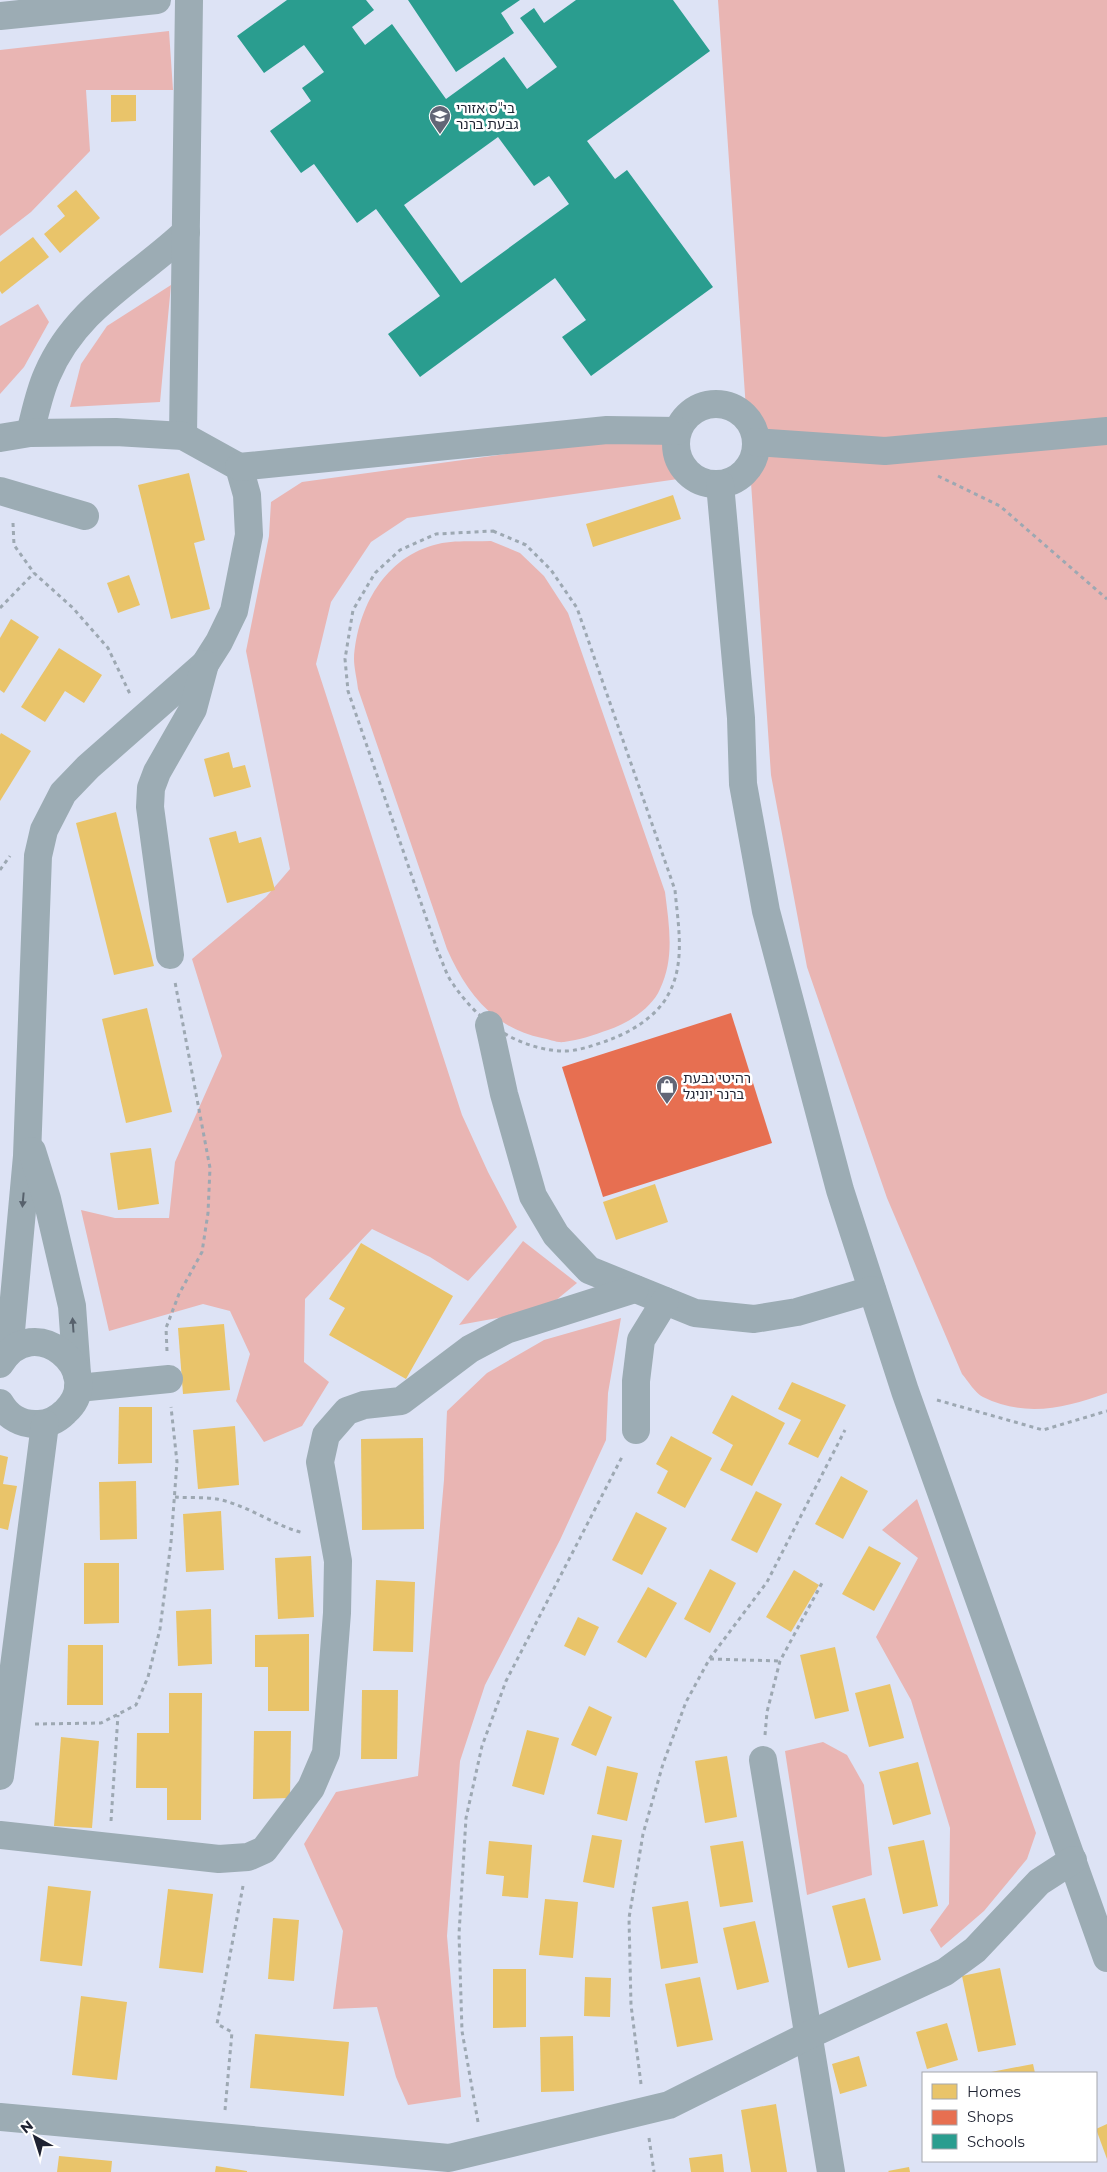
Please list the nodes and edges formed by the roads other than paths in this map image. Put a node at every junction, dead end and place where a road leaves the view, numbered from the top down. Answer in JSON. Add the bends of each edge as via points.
{"nodes":[{"id":1,"x":156,"y":0,"type":"edge"},
{"id":2,"x":189,"y":0,"type":"edge"},
{"id":3,"x":0,"y":16,"type":"edge"},
{"id":4,"x":186,"y":232,"type":"junction"},
{"id":5,"x":677,"y":431,"type":"junction"},
{"id":6,"x":1107,"y":431,"type":"edge"},
{"id":7,"x":30,"y":433,"type":"junction"},
{"id":8,"x":183,"y":436,"type":"junction"},
{"id":9,"x":0,"y":438,"type":"edge"},
{"id":10,"x":756,"y":442,"type":"junction"},
{"id":11,"x":239,"y":466,"type":"junction"},
{"id":12,"x":720,"y":484,"type":"junction"},
{"id":13,"x":5,"y":493,"type":"edge"},
{"id":14,"x":85,"y":516,"type":"dead end"},
{"id":15,"x":205,"y":664,"type":"junction"},
{"id":16,"x":170,"y":956,"type":"dead end"},
{"id":17,"x":489,"y":1025,"type":"road end"},
{"id":18,"x":28,"y":1134,"type":"junction"},
{"id":19,"x":636,"y":1289,"type":"junction"},
{"id":20,"x":872,"y":1290,"type":"junction"},
{"id":21,"x":665,"y":1301,"type":"junction"},
{"id":22,"x":3,"y":1360,"type":"edge"},
{"id":23,"x":169,"y":1379,"type":"dead end"},
{"id":24,"x":77,"y":1381,"type":"junction"},
{"id":25,"x":0,"y":1403,"type":"edge"},
{"id":26,"x":45,"y":1424,"type":"junction"},
{"id":27,"x":636,"y":1430,"type":"road end"},
{"id":28,"x":7,"y":1667,"type":"edge"},
{"id":29,"x":763,"y":1760,"type":"road end"},
{"id":30,"x":0,"y":1776,"type":"edge"},
{"id":31,"x":0,"y":1835,"type":"edge"},
{"id":32,"x":1073,"y":1860,"type":"junction"},
{"id":33,"x":1107,"y":1958,"type":"edge"},
{"id":34,"x":809,"y":2035,"type":"junction"},
{"id":35,"x":0,"y":2117,"type":"edge"},
{"id":36,"x":446,"y":2165,"type":"edge"},
{"id":37,"x":831,"y":2172,"type":"edge"}],
"edges":[{"from":1,"to":3,"type":"street"},
{"from":2,"to":4,"type":"street"},
{"from":4,"to":7,"type":"street","via":[[163,254],[92,308],[72,333],[46,375]]},
{"from":4,"to":8,"type":"street"},
{"from":5,"to":10,"type":"street","via":[[693,411],[705,405],[718,404],[731,406],[742,413],[751,423]]},
{"from":5,"to":11,"type":"street","via":[[607,430]]},
{"from":5,"to":12,"type":"street","via":[[675,444],[684,469],[706,484]]},
{"from":6,"to":10,"type":"street","via":[[885,450]]},
{"from":7,"to":8,"type":"street","via":[[116,432]]},
{"from":7,"to":9,"type":"street"},
{"from":8,"to":11,"type":"street"},
{"from":10,"to":12,"type":"street","via":[[752,462],[744,473],[733,481]]},
{"from":11,"to":15,"type":"street","via":[[247,495],[249,535],[234,611]]},
{"from":12,"to":20,"type":"street","via":[[741,718],[742,784],[766,911],[840,1190]]},
{"from":13,"to":14,"type":"street"},
{"from":15,"to":16,"type":"street","via":[[192,708],[151,788],[150,807]]},
{"from":15,"to":18,"type":"street","via":[[88,767],[63,793],[44,830],[38,856]]},
{"from":17,"to":19,"type":"street","via":[[504,1094],[533,1196],[556,1235],[589,1270]]},
{"from":18,"to":22,"type":"street","one_way":true,"via":[[11,1331]]},
{"from":24,"to":18,"type":"street","one_way":true,"via":[[72,1306]]},
{"from":19,"to":21,"type":"street"},
{"from":19,"to":31,"type":"street","via":[[506,1330],[470,1349],[401,1401],[364,1405],[347,1411],[326,1436],[320,1462],[338,1561],[326,1753],[311,1788],[264,1850],[248,1857],[219,1859]]},
{"from":20,"to":21,"type":"street","via":[[797,1312],[754,1319],[695,1313]]},
{"from":20,"to":32,"type":"street"},
{"from":21,"to":27,"type":"street","via":[[641,1340],[636,1381]]},
{"from":22,"to":24,"type":"street","via":[[24,1344],[45,1343],[59,1348],[71,1361]]},
{"from":23,"to":24,"type":"street"},
{"from":24,"to":26,"type":"street","via":[[69,1408]]},
{"from":25,"to":26,"type":"street","via":[[4,1411],[16,1420],[31,1425]]},
{"from":26,"to":28,"type":"street"},
{"from":28,"to":30,"type":"street"},
{"from":29,"to":34,"type":"street"},
{"from":32,"to":33,"type":"street"},
{"from":32,"to":34,"type":"street","via":[[1039,1882],[976,1950],[945,1972]]},
{"from":34,"to":36,"type":"street","via":[[669,2105],[483,2150]]},
{"from":34,"to":37,"type":"street"},
{"from":35,"to":36,"type":"street","via":[[222,2138]]}]}
